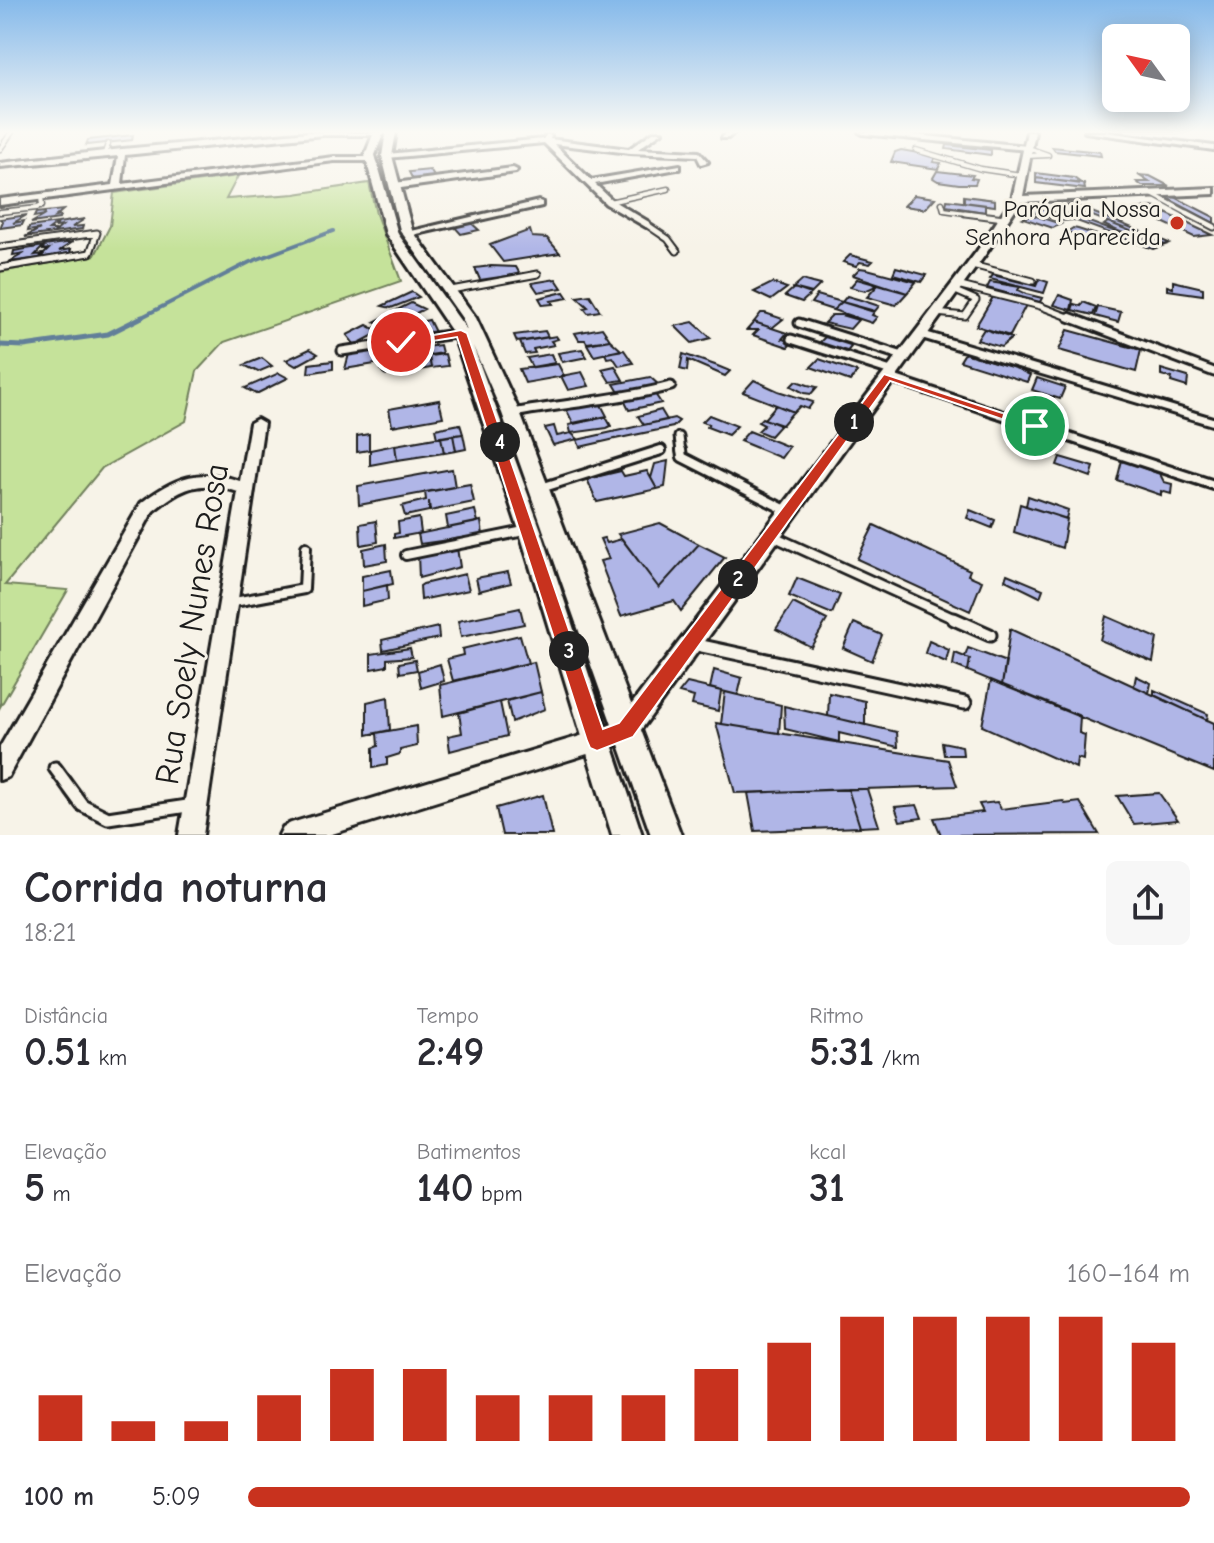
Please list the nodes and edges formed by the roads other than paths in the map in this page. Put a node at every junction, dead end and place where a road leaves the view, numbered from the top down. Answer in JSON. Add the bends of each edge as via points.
{"nodes":[{"id":1,"x":119,"y":171,"type":"edge"},
{"id":2,"x":241,"y":171,"type":"edge"},
{"id":3,"x":381,"y":171,"type":"edge"},
{"id":4,"x":386,"y":171,"type":"edge"},
{"id":5,"x":506,"y":171,"type":"edge"},
{"id":6,"x":577,"y":171,"type":"edge"},
{"id":7,"x":655,"y":171,"type":"edge"},
{"id":8,"x":994,"y":171,"type":"edge"},
{"id":9,"x":1022,"y":171,"type":"edge"},
{"id":10,"x":1021,"y":175,"type":"junction"},
{"id":11,"x":588,"y":183,"type":"junction"},
{"id":12,"x":394,"y":186,"type":"junction"},
{"id":13,"x":117,"y":187,"type":"junction"},
{"id":14,"x":668,"y":189,"type":"dead end"},
{"id":15,"x":1214,"y":191,"type":"edge"},
{"id":16,"x":1150,"y":193,"type":"junction"},
{"id":17,"x":41,"y":197,"type":"junction"},
{"id":18,"x":1017,"y":199,"type":"junction"},
{"id":19,"x":0,"y":202,"type":"edge"},
{"id":20,"x":609,"y":202,"type":"junction"},
{"id":21,"x":942,"y":203,"type":"dead end"},
{"id":22,"x":539,"y":204,"type":"dead end"},
{"id":23,"x":0,"y":212,"type":"edge"},
{"id":24,"x":1004,"y":218,"type":"junction"},
{"id":25,"x":646,"y":224,"type":"joint"},
{"id":26,"x":1214,"y":227,"type":"edge"},
{"id":27,"x":408,"y":233,"type":"junction"},
{"id":28,"x":0,"y":247,"type":"edge"},
{"id":29,"x":677,"y":251,"type":"dead end"},
{"id":30,"x":972,"y":265,"type":"junction"},
{"id":31,"x":0,"y":268,"type":"edge"},
{"id":32,"x":538,"y":274,"type":"dead end"},
{"id":33,"x":1033,"y":281,"type":"dead end"},
{"id":34,"x":955,"y":288,"type":"junction"},
{"id":35,"x":451,"y":290,"type":"junction"},
{"id":36,"x":936,"y":313,"type":"junction"},
{"id":37,"x":799,"y":323,"type":"dead end"},
{"id":38,"x":461,"y":333,"type":"junction"},
{"id":39,"x":920,"y":334,"type":"junction"},
{"id":40,"x":791,"y":339,"type":"dead end"},
{"id":41,"x":342,"y":351,"type":"dead end"},
{"id":42,"x":903,"y":356,"type":"junction"},
{"id":43,"x":1214,"y":372,"type":"edge"},
{"id":44,"x":890,"y":374,"type":"junction"},
{"id":45,"x":671,"y":386,"type":"dead end"},
{"id":46,"x":511,"y":413,"type":"junction"},
{"id":47,"x":1214,"y":422,"type":"edge"},
{"id":48,"x":257,"y":423,"type":"dead end"},
{"id":49,"x":679,"y":437,"type":"dead end"},
{"id":50,"x":661,"y":450,"type":"dead end"},
{"id":51,"x":1214,"y":485,"type":"edge"},
{"id":52,"x":539,"y":488,"type":"junction"},
{"id":53,"x":245,"y":489,"type":"junction"},
{"id":54,"x":788,"y":511,"type":"junction"},
{"id":55,"x":530,"y":530,"type":"junction"},
{"id":56,"x":771,"y":535,"type":"junction"},
{"id":57,"x":306,"y":547,"type":"dead end"},
{"id":58,"x":406,"y":555,"type":"dead end"},
{"id":59,"x":227,"y":604,"type":"junction"},
{"id":60,"x":990,"y":635,"type":"dead end"},
{"id":61,"x":691,"y":643,"type":"junction"},
{"id":62,"x":965,"y":703,"type":"dead end"},
{"id":63,"x":626,"y":730,"type":"junction"},
{"id":64,"x":597,"y":741,"type":"junction"},
{"id":65,"x":55,"y":768,"type":"dead end"},
{"id":66,"x":0,"y":769,"type":"edge"},
{"id":67,"x":195,"y":805,"type":"junction"},
{"id":68,"x":191,"y":835,"type":"edge"},
{"id":69,"x":291,"y":835,"type":"edge"},
{"id":70,"x":627,"y":835,"type":"edge"},
{"id":71,"x":666,"y":835,"type":"edge"}],
"edges":[{"from":1,"to":13,"type":"street"},
{"from":2,"to":13,"type":"street"},
{"from":3,"to":38,"type":"main road","via":[[392,234]]},
{"from":4,"to":12,"type":"main road"},
{"from":5,"to":12,"type":"street"},
{"from":6,"to":11,"type":"street"},
{"from":7,"to":11,"type":"street"},
{"from":8,"to":10,"type":"lane"},
{"from":9,"to":10,"type":"street"},
{"from":10,"to":18,"type":"street"},
{"from":11,"to":20,"type":"street"},
{"from":12,"to":27,"type":"main road"},
{"from":13,"to":17,"type":"street"},
{"from":14,"to":20,"type":"lane"},
{"from":15,"to":16,"type":"street"},
{"from":16,"to":18,"type":"street"},
{"from":16,"to":26,"type":"lane"},
{"from":17,"to":19,"type":"street"},
{"from":17,"to":23,"type":"lane","via":[[42,206],[37,208]]},
{"from":18,"to":24,"type":"street"},
{"from":20,"to":25,"type":"street"},
{"from":21,"to":24,"type":"lane","via":[[944,210]]},
{"from":22,"to":27,"type":"street"},
{"from":24,"to":30,"type":"street"},
{"from":25,"to":29,"type":"lane"},
{"from":27,"to":35,"type":"main road"},
{"from":28,"to":31,"type":"lane","via":[[97,233],[90,253]]},
{"from":30,"to":33,"type":"lane"},
{"from":30,"to":34,"type":"street"},
{"from":32,"to":35,"type":"lane"},
{"from":34,"to":36,"type":"street"},
{"from":34,"to":36,"type":"lane","via":[[976,300],[965,316]]},
{"from":34,"to":43,"type":"lane","via":[[1040,306]]},
{"from":35,"to":46,"type":"main road"},
{"from":36,"to":39,"type":"street"},
{"from":37,"to":42,"type":"lane"},
{"from":38,"to":41,"type":"lane"},
{"from":38,"to":55,"type":"main road"},
{"from":39,"to":42,"type":"street"},
{"from":39,"to":47,"type":"lane"},
{"from":40,"to":44,"type":"lane"},
{"from":42,"to":44,"type":"street"},
{"from":44,"to":51,"type":"lane"},
{"from":44,"to":54,"type":"street"},
{"from":45,"to":46,"type":"lane"},
{"from":46,"to":52,"type":"main road"},
{"from":48,"to":53,"type":"street","name":"Rua Soely Nunes Rosa"},
{"from":49,"to":54,"type":"lane","via":[[682,457]]},
{"from":50,"to":52,"type":"lane"},
{"from":52,"to":63,"type":"main road"},
{"from":53,"to":59,"type":"street","name":"Rua Soely Nunes Rosa"},
{"from":53,"to":66,"type":"street","via":[[219,479],[194,479],[171,487],[147,507]]},
{"from":54,"to":56,"type":"street"},
{"from":55,"to":58,"type":"lane"},
{"from":55,"to":64,"type":"main road"},
{"from":56,"to":60,"type":"lane"},
{"from":56,"to":61,"type":"street"},
{"from":57,"to":59,"type":"lane","via":[[304,589]]},
{"from":59,"to":67,"type":"street","name":"Rua Soely Nunes Rosa"},
{"from":61,"to":62,"type":"lane"},
{"from":61,"to":63,"type":"street"},
{"from":63,"to":64,"type":"street"},
{"from":63,"to":71,"type":"main road"},
{"from":64,"to":69,"type":"street"},
{"from":64,"to":70,"type":"main road"},
{"from":65,"to":67,"type":"lane","via":[[82,805],[108,818]]},
{"from":67,"to":68,"type":"street","name":"Rua Soely Nunes Rosa"}]}
